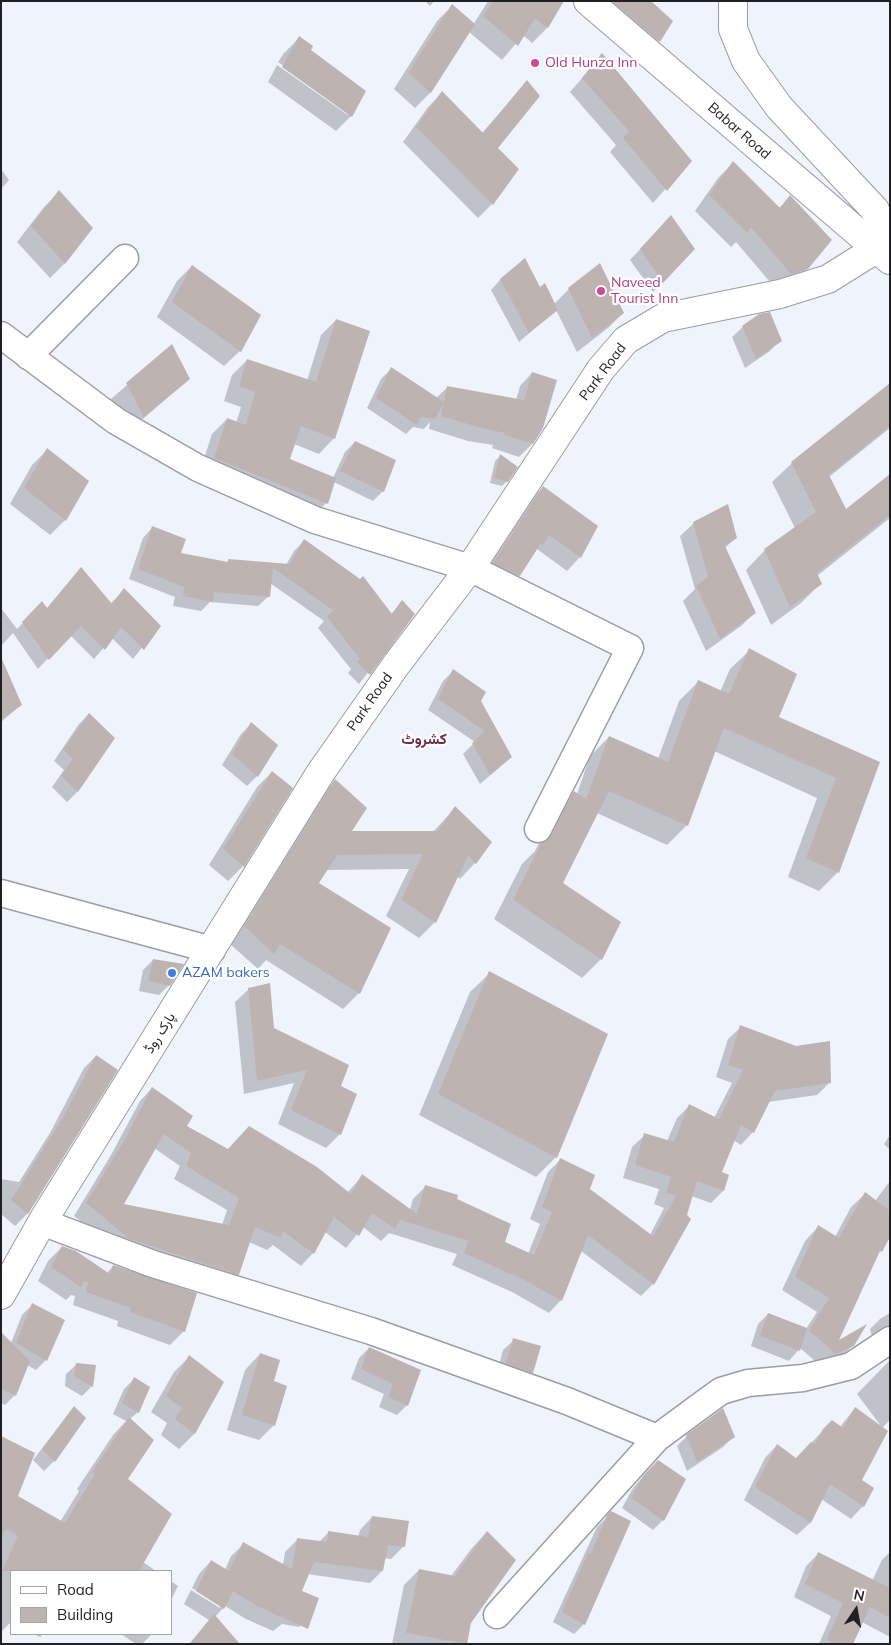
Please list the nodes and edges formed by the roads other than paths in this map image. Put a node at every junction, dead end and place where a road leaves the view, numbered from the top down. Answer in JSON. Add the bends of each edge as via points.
{"nodes":[{"id":1,"x":588,"y":1,"type":"edge"},
{"id":2,"x":733,"y":1,"type":"edge"},
{"id":3,"x":883,"y":254,"type":"edge"},
{"id":4,"x":126,"y":258,"type":"dead end"},
{"id":5,"x":1,"y":334,"type":"edge"},
{"id":6,"x":28,"y":356,"type":"junction"},
{"id":7,"x":470,"y":568,"type":"junction"},
{"id":8,"x":321,"y":772,"type":"joint"},
{"id":9,"x":538,"y":829,"type":"dead end"},
{"id":10,"x":1,"y":893,"type":"edge"},
{"id":11,"x":212,"y":950,"type":"junction"},
{"id":12,"x":42,"y":1222,"type":"junction"},
{"id":13,"x":1,"y":1295,"type":"edge"},
{"id":14,"x":890,"y":1340,"type":"edge"},
{"id":15,"x":657,"y":1438,"type":"junction"},
{"id":16,"x":497,"y":1614,"type":"dead end"}],
"edges":[{"from":1,"to":3,"type":"main road","name":"Babar Road"},
{"from":2,"to":3,"type":"main road","via":[[733,29],[746,61],[779,107],[875,210],[883,230]]},
{"from":3,"to":7,"type":"main road","name":"Park Road","via":[[828,279],[780,294],[663,318],[626,340],[601,369]]},
{"from":4,"to":6,"type":"street"},
{"from":5,"to":6,"type":"street"},
{"from":6,"to":7,"type":"street","via":[[116,421],[198,468],[315,520]]},
{"from":7,"to":8,"type":"main road","name":"Park Road","via":[[396,665]]},
{"from":7,"to":9,"type":"street","via":[[630,648]]},
{"from":8,"to":11,"type":"main road","name":"پارک روڈ"},
{"from":10,"to":11,"type":"street"},
{"from":11,"to":12,"type":"main road","name":"پارک روڈ"},
{"from":12,"to":13,"type":"main road","name":"پارک روڈ"},
{"from":12,"to":15,"type":"street","via":[[153,1264],[371,1331],[567,1401]]},
{"from":14,"to":15,"type":"street","via":[[851,1366],[803,1378],[748,1382],[722,1391]]},
{"from":15,"to":16,"type":"street"}]}
